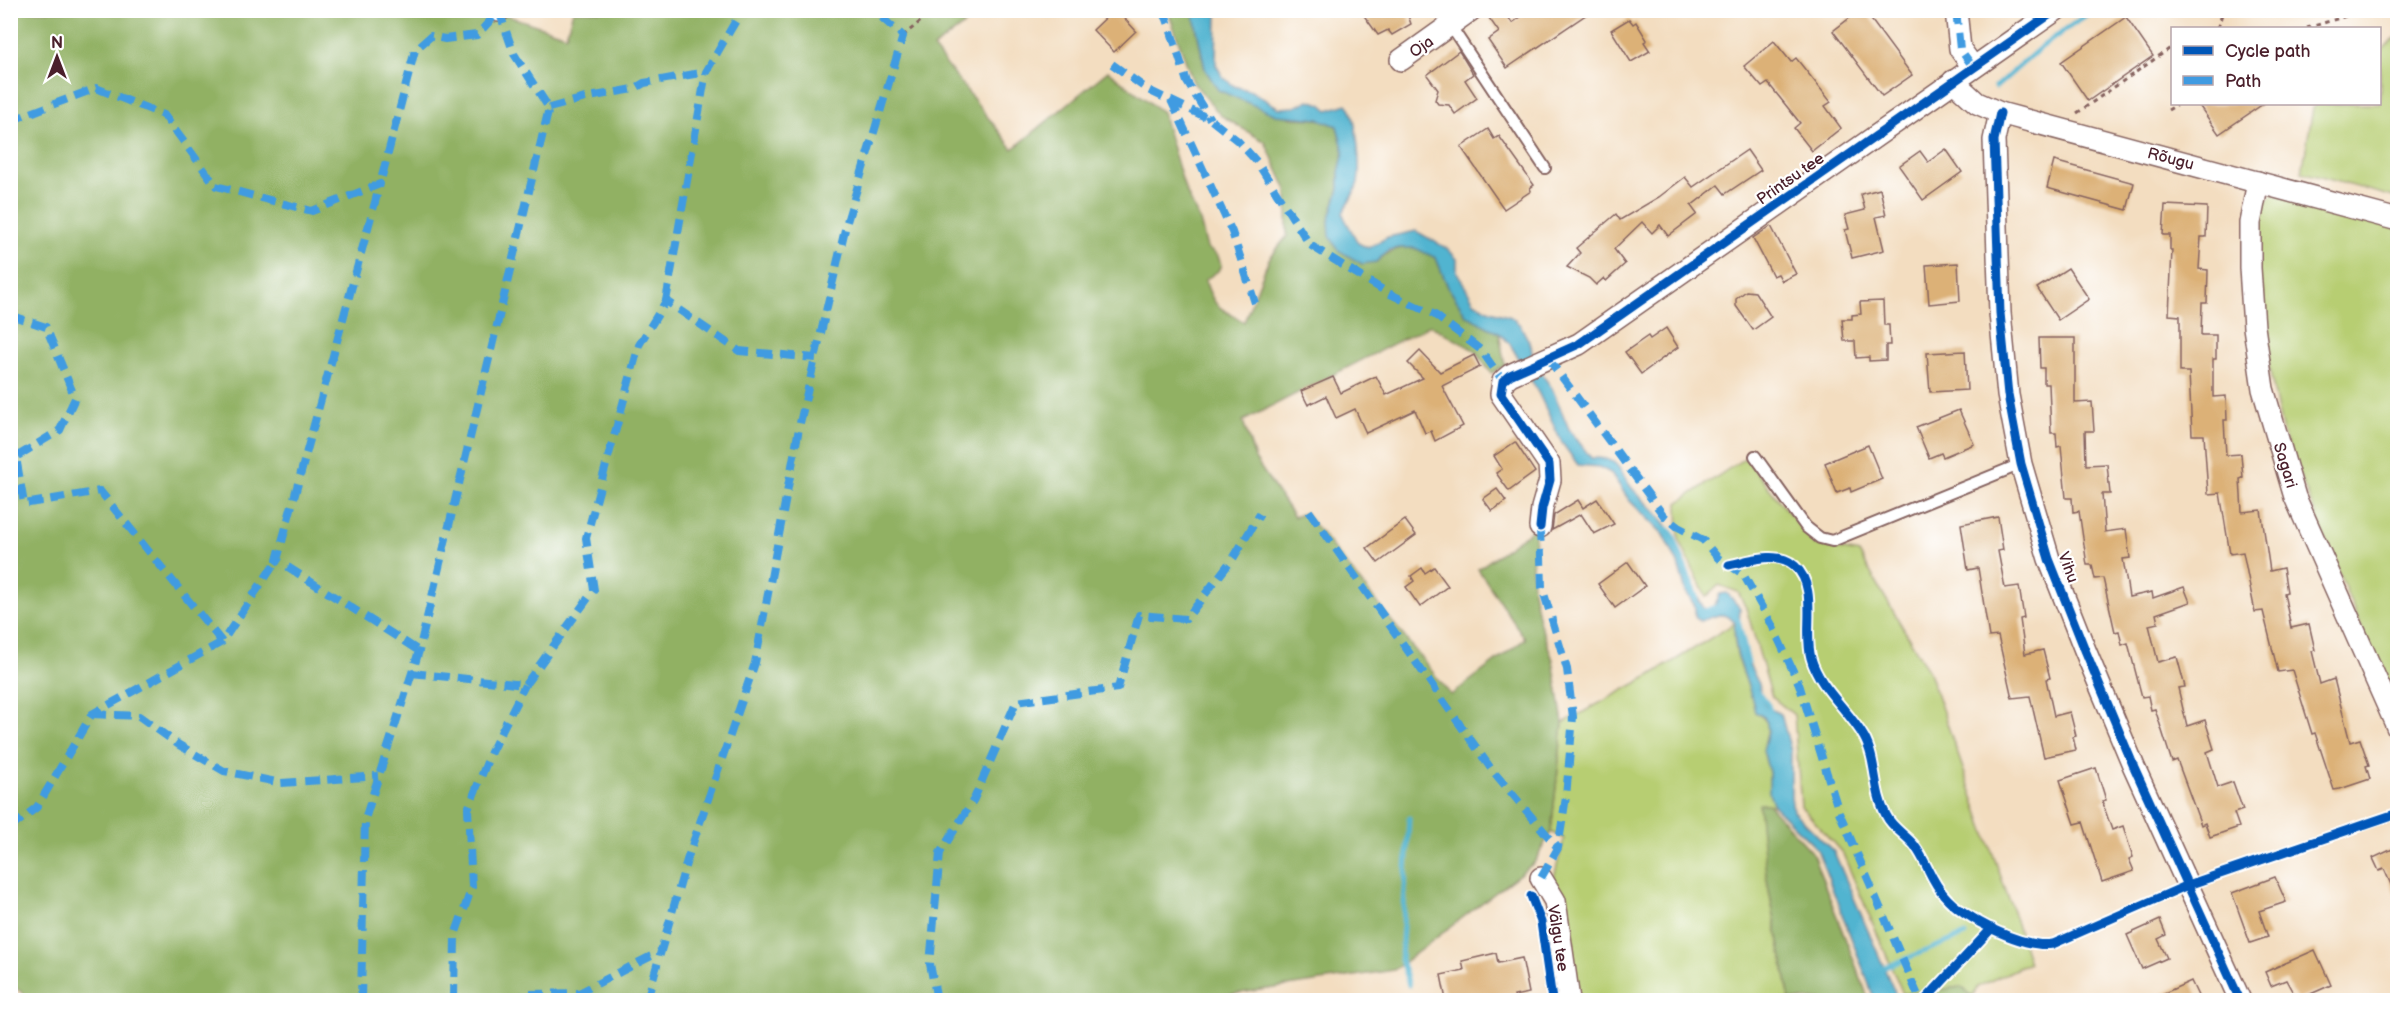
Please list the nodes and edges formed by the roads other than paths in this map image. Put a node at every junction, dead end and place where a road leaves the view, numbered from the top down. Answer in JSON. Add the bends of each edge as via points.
{"nodes":[{"id":1,"x":1471,"y":10,"type":"edge"},
{"id":2,"x":1956,"y":10,"type":"edge"},
{"id":3,"x":2056,"y":10,"type":"edge"},
{"id":4,"x":1450,"y":25,"type":"junction"},
{"id":5,"x":1401,"y":60,"type":"dead end"},
{"id":6,"x":1973,"y":67,"type":"junction"},
{"id":7,"x":1953,"y":81,"type":"junction"},
{"id":8,"x":2000,"y":113,"type":"junction"},
{"id":9,"x":1545,"y":168,"type":"dead end"},
{"id":10,"x":2258,"y":182,"type":"junction"},
{"id":11,"x":2397,"y":220,"type":"edge"},
{"id":12,"x":1755,"y":456,"type":"dead end"},
{"id":13,"x":2022,"y":464,"type":"junction"},
{"id":14,"x":1540,"y":527,"type":"dead end"},
{"id":15,"x":2397,"y":729,"type":"edge"},
{"id":16,"x":1541,"y":878,"type":"dead end"},
{"id":17,"x":1569,"y":1000,"type":"edge"},
{"id":18,"x":2240,"y":1000,"type":"edge"}],
"edges":[{"from":1,"to":4,"type":"street","name":"Oja"},
{"from":2,"to":6,"type":"street","via":[[1960,50]]},
{"from":3,"to":6,"type":"street","name":"Printsu tee"},
{"from":4,"to":5,"type":"street","name":"Oja"},
{"from":4,"to":9,"type":"lane"},
{"from":6,"to":7,"type":"street","name":"Printsu tee"},
{"from":7,"to":8,"type":"street","name":"Rõugu","via":[[1977,103]]},
{"from":7,"to":14,"type":"street","name":"Printsu tee","via":[[1579,344],[1503,381],[1501,394],[1549,464],[1550,480]]},
{"from":8,"to":10,"type":"street","name":"Rõugu"},
{"from":8,"to":13,"type":"street","name":"Vihu","via":[[1994,140],[2000,313],[2008,395]]},
{"from":10,"to":11,"type":"street","name":"Rõugu"},
{"from":10,"to":15,"type":"street","name":"Sagari","via":[[2250,222],[2250,268],[2263,389],[2295,497]]},
{"from":12,"to":13,"type":"lane","via":[[1806,527],[1820,538],[1832,541]]},
{"from":13,"to":18,"type":"street","name":"Vihu","via":[[2049,559],[2085,650]]},
{"from":16,"to":17,"type":"street","name":"Välgu tee","via":[[1555,901]]}]}
